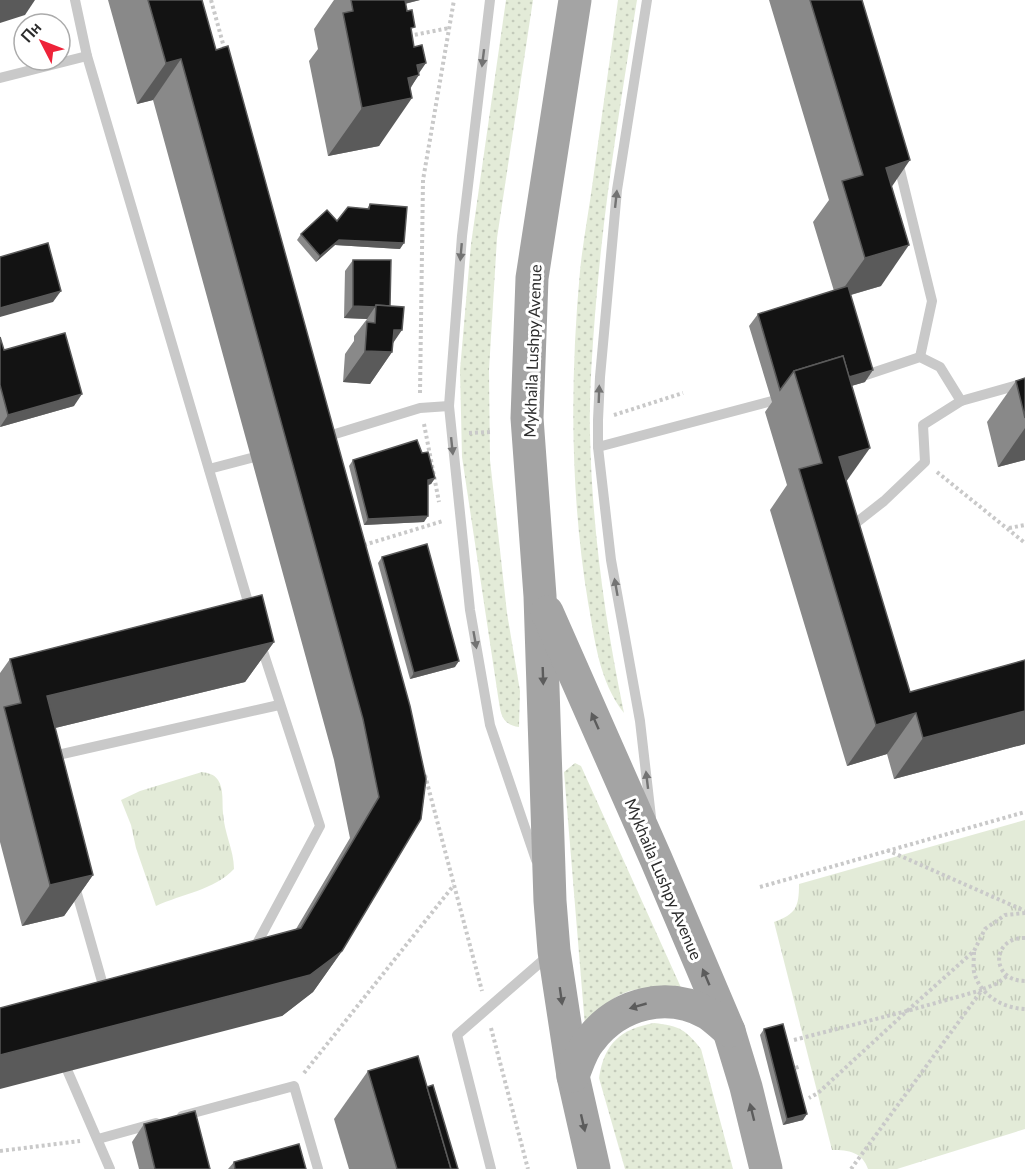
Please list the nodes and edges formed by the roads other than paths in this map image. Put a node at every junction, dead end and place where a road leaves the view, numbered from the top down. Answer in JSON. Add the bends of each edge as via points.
{"nodes":[{"id":1,"x":75,"y":0,"type":"edge"},
{"id":2,"x":490,"y":0,"type":"edge"},
{"id":3,"x":575,"y":0,"type":"edge"},
{"id":4,"x":647,"y":0,"type":"edge"},
{"id":5,"x":87,"y":56,"type":"junction"},
{"id":6,"x":0,"y":78,"type":"edge"},
{"id":7,"x":896,"y":151,"type":"edge"},
{"id":8,"x":920,"y":357,"type":"junction"},
{"id":9,"x":863,"y":376,"type":"edge"},
{"id":10,"x":1025,"y":383,"type":"edge"},
{"id":11,"x":772,"y":401,"type":"dead end"},
{"id":12,"x":961,"y":401,"type":"junction"},
{"id":13,"x":449,"y":405,"type":"junction"},
{"id":14,"x":307,"y":442,"type":"edge"},
{"id":15,"x":598,"y":447,"type":"junction"},
{"id":16,"x":251,"y":458,"type":"dead end"},
{"id":17,"x":209,"y":469,"type":"junction"},
{"id":18,"x":855,"y":537,"type":"edge"},
{"id":19,"x":540,"y":596,"type":"junction"},
{"id":20,"x":279,"y":705,"type":"junction"},
{"id":21,"x":42,"y":770,"type":"edge"},
{"id":22,"x":656,"y":859,"type":"junction"},
{"id":23,"x":70,"y":870,"type":"edge"},
{"id":24,"x":550,"y":901,"type":"junction"},
{"id":25,"x":554,"y":951,"type":"junction"},
{"id":26,"x":241,"y":956,"type":"edge"},
{"id":27,"x":116,"y":989,"type":"edge"},
{"id":28,"x":729,"y":1031,"type":"junction"},
{"id":29,"x":68,"y":1072,"type":"edge"},
{"id":30,"x":573,"y":1076,"type":"junction"},
{"id":31,"x":98,"y":1139,"type":"junction"},
{"id":32,"x":110,"y":1169,"type":"edge"},
{"id":33,"x":318,"y":1169,"type":"edge"},
{"id":34,"x":491,"y":1169,"type":"edge"},
{"id":35,"x":594,"y":1169,"type":"edge"},
{"id":36,"x":766,"y":1169,"type":"edge"}],
"edges":[{"from":1,"to":5,"type":"lane"},
{"from":2,"to":13,"type":"lane","one_way":true,"via":[[462,236]]},
{"from":3,"to":19,"type":"main road","name":"Mykhaila Lushpy Avenue","via":[[532,278],[527,418]]},
{"from":15,"to":4,"type":"lane","one_way":true,"via":[[600,377],[617,190]]},
{"from":5,"to":6,"type":"lane"},
{"from":5,"to":17,"type":"lane"},
{"from":7,"to":8,"type":"lane","via":[[932,301]]},
{"from":8,"to":9,"type":"lane"},
{"from":8,"to":12,"type":"lane","via":[[940,367]]},
{"from":10,"to":12,"type":"lane"},
{"from":11,"to":15,"type":"lane"},
{"from":12,"to":18,"type":"lane","via":[[923,425],[925,462],[852,525]]},
{"from":13,"to":14,"type":"lane","via":[[420,408]]},
{"from":13,"to":24,"type":"lane","one_way":true,"via":[[470,610],[490,725]]},
{"from":22,"to":15,"type":"lane","one_way":true,"via":[[640,721],[611,560]]},
{"from":16,"to":17,"type":"lane"},
{"from":17,"to":20,"type":"lane"},
{"from":22,"to":19,"type":"main road","name":"Mykhaila Lushpy Avenue","one_way":true},
{"from":19,"to":24,"type":"main road","name":"Mykhaila Lushpy Avenue","one_way":true},
{"from":20,"to":21,"type":"lane","via":[[39,759]]},
{"from":20,"to":26,"type":"lane","via":[[320,826],[252,953]]},
{"from":28,"to":22,"type":"main road","name":"Mykhaila Lushpy Avenue","one_way":true},
{"from":23,"to":27,"type":"lane","via":[[100,994]]},
{"from":24,"to":25,"type":"main road","name":"Mykhaila Lushpy Avenue"},
{"from":25,"to":30,"type":"main road","name":"Mykhaila Lushpy Avenue","one_way":true},
{"from":25,"to":34,"type":"lane","via":[[457,1035]]},
{"from":28,"to":30,"type":"main road","one_way":true,"via":[[708,1014],[684,1003],[658,1001],[632,1007],[608,1020],[590,1040]]},
{"from":36,"to":28,"type":"main road","name":"Mykhaila Lushpy Avenue","one_way":true},
{"from":29,"to":31,"type":"lane"},
{"from":30,"to":35,"type":"main road","name":"Mykhaila Lushpy Avenue","one_way":true},
{"from":31,"to":32,"type":"lane"},
{"from":31,"to":33,"type":"lane","via":[[294,1086]]}]}
